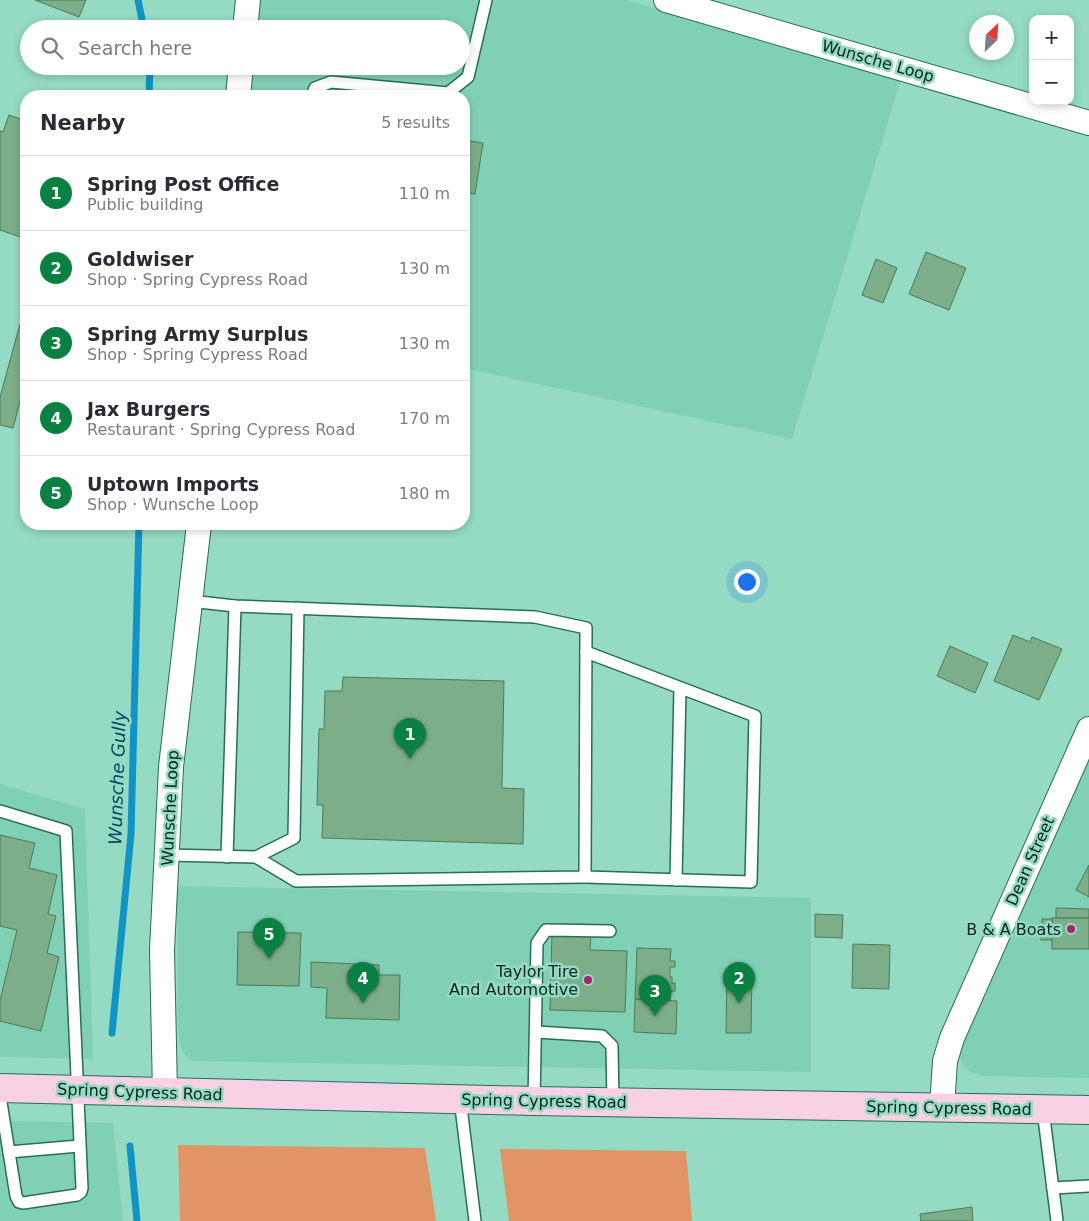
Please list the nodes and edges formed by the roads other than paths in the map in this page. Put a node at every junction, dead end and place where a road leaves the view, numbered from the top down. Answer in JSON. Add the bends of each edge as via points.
{"nodes":[{"id":1,"x":248,"y":0,"type":"edge"},
{"id":2,"x":486,"y":0,"type":"edge"},
{"id":3,"x":666,"y":0,"type":"edge"},
{"id":4,"x":702,"y":5,"type":"edge"},
{"id":5,"x":246,"y":20,"type":"edge"},
{"id":6,"x":470,"y":68,"type":"edge"},
{"id":7,"x":240,"y":75,"type":"edge"},
{"id":8,"x":468,"y":75,"type":"edge"},
{"id":9,"x":239,"y":90,"type":"edge"},
{"id":10,"x":314,"y":90,"type":"edge"},
{"id":11,"x":416,"y":90,"type":"edge"},
{"id":12,"x":452,"y":90,"type":"edge"},
{"id":13,"x":1089,"y":123,"type":"edge"},
{"id":14,"x":198,"y":530,"type":"edge"},
{"id":15,"x":190,"y":601,"type":"junction"},
{"id":16,"x":235,"y":606,"type":"junction"},
{"id":17,"x":298,"y":608,"type":"junction"},
{"id":18,"x":586,"y":652,"type":"junction"},
{"id":19,"x":680,"y":688,"type":"junction"},
{"id":20,"x":1089,"y":729,"type":"edge"},
{"id":21,"x":0,"y":811,"type":"edge"},
{"id":22,"x":167,"y":856,"type":"junction"},
{"id":23,"x":226,"y":857,"type":"junction"},
{"id":24,"x":256,"y":858,"type":"junction"},
{"id":25,"x":585,"y":877,"type":"junction"},
{"id":26,"x":676,"y":880,"type":"junction"},
{"id":27,"x":610,"y":931,"type":"dead end"},
{"id":28,"x":536,"y":1032,"type":"junction"},
{"id":29,"x":0,"y":1088,"type":"edge"},
{"id":30,"x":76,"y":1091,"type":"junction"},
{"id":31,"x":165,"y":1093,"type":"junction"},
{"id":32,"x":0,"y":1096,"type":"edge"},
{"id":33,"x":460,"y":1100,"type":"junction"},
{"id":34,"x":534,"y":1101,"type":"junction"},
{"id":35,"x":613,"y":1102,"type":"junction"},
{"id":36,"x":942,"y":1107,"type":"junction"},
{"id":37,"x":1043,"y":1110,"type":"junction"},
{"id":38,"x":1089,"y":1110,"type":"edge"},
{"id":39,"x":79,"y":1146,"type":"junction"},
{"id":40,"x":9,"y":1152,"type":"junction"},
{"id":41,"x":1089,"y":1186,"type":"edge"},
{"id":42,"x":1052,"y":1188,"type":"junction"},
{"id":43,"x":474,"y":1221,"type":"edge"},
{"id":44,"x":1057,"y":1221,"type":"edge"}],
"edges":[{"from":1,"to":5,"type":"street"},
{"from":2,"to":6,"type":"lane"},
{"from":3,"to":4,"type":"street","name":"Wunsche Loop"},
{"from":4,"to":13,"type":"street","name":"Wunsche Loop"},
{"from":7,"to":9,"type":"street"},
{"from":8,"to":12,"type":"lane"},
{"from":10,"to":11,"type":"lane","via":[[331,82]]},
{"from":14,"to":15,"type":"street","name":"Wunsche Loop"},
{"from":15,"to":16,"type":"lane"},
{"from":15,"to":22,"type":"street","name":"Wunsche Loop","via":[[171,767]]},
{"from":16,"to":17,"type":"lane"},
{"from":16,"to":23,"type":"lane"},
{"from":17,"to":18,"type":"lane","via":[[535,617],[586,628]]},
{"from":17,"to":24,"type":"lane","via":[[294,838]]},
{"from":18,"to":19,"type":"lane"},
{"from":18,"to":25,"type":"lane"},
{"from":19,"to":26,"type":"lane"},
{"from":19,"to":26,"type":"lane","via":[[755,716],[755,746],[752,882]]},
{"from":20,"to":36,"type":"street","name":"Dean Street","via":[[952,1038],[945,1061]]},
{"from":21,"to":30,"type":"lane","via":[[66,831]]},
{"from":22,"to":23,"type":"lane"},
{"from":22,"to":31,"type":"street","name":"Wunsche Loop","via":[[162,950]]},
{"from":23,"to":24,"type":"lane"},
{"from":24,"to":25,"type":"lane","via":[[296,881]]},
{"from":25,"to":26,"type":"lane"},
{"from":27,"to":28,"type":"lane","via":[[546,930],[537,943]]},
{"from":28,"to":34,"type":"lane"},
{"from":28,"to":35,"type":"lane","via":[[602,1036],[612,1046]]},
{"from":29,"to":30,"type":"main road","name":"Spring Cypress Road"},
{"from":30,"to":31,"type":"main road","name":"Spring Cypress Road"},
{"from":30,"to":39,"type":"lane"},
{"from":31,"to":33,"type":"main road","name":"Spring Cypress Road"},
{"from":32,"to":40,"type":"lane"},
{"from":33,"to":34,"type":"main road","name":"Spring Cypress Road"},
{"from":33,"to":43,"type":"lane"},
{"from":34,"to":35,"type":"main road","name":"Spring Cypress Road"},
{"from":35,"to":36,"type":"main road","name":"Spring Cypress Road"},
{"from":36,"to":37,"type":"main road","name":"Spring Cypress Road"},
{"from":37,"to":38,"type":"main road","name":"Spring Cypress Road"},
{"from":37,"to":42,"type":"lane"},
{"from":39,"to":40,"type":"lane"},
{"from":39,"to":40,"type":"lane","via":[[81,1192],[24,1203],[19,1202],[16,1196]]},
{"from":41,"to":42,"type":"lane"},
{"from":42,"to":44,"type":"lane"}]}
